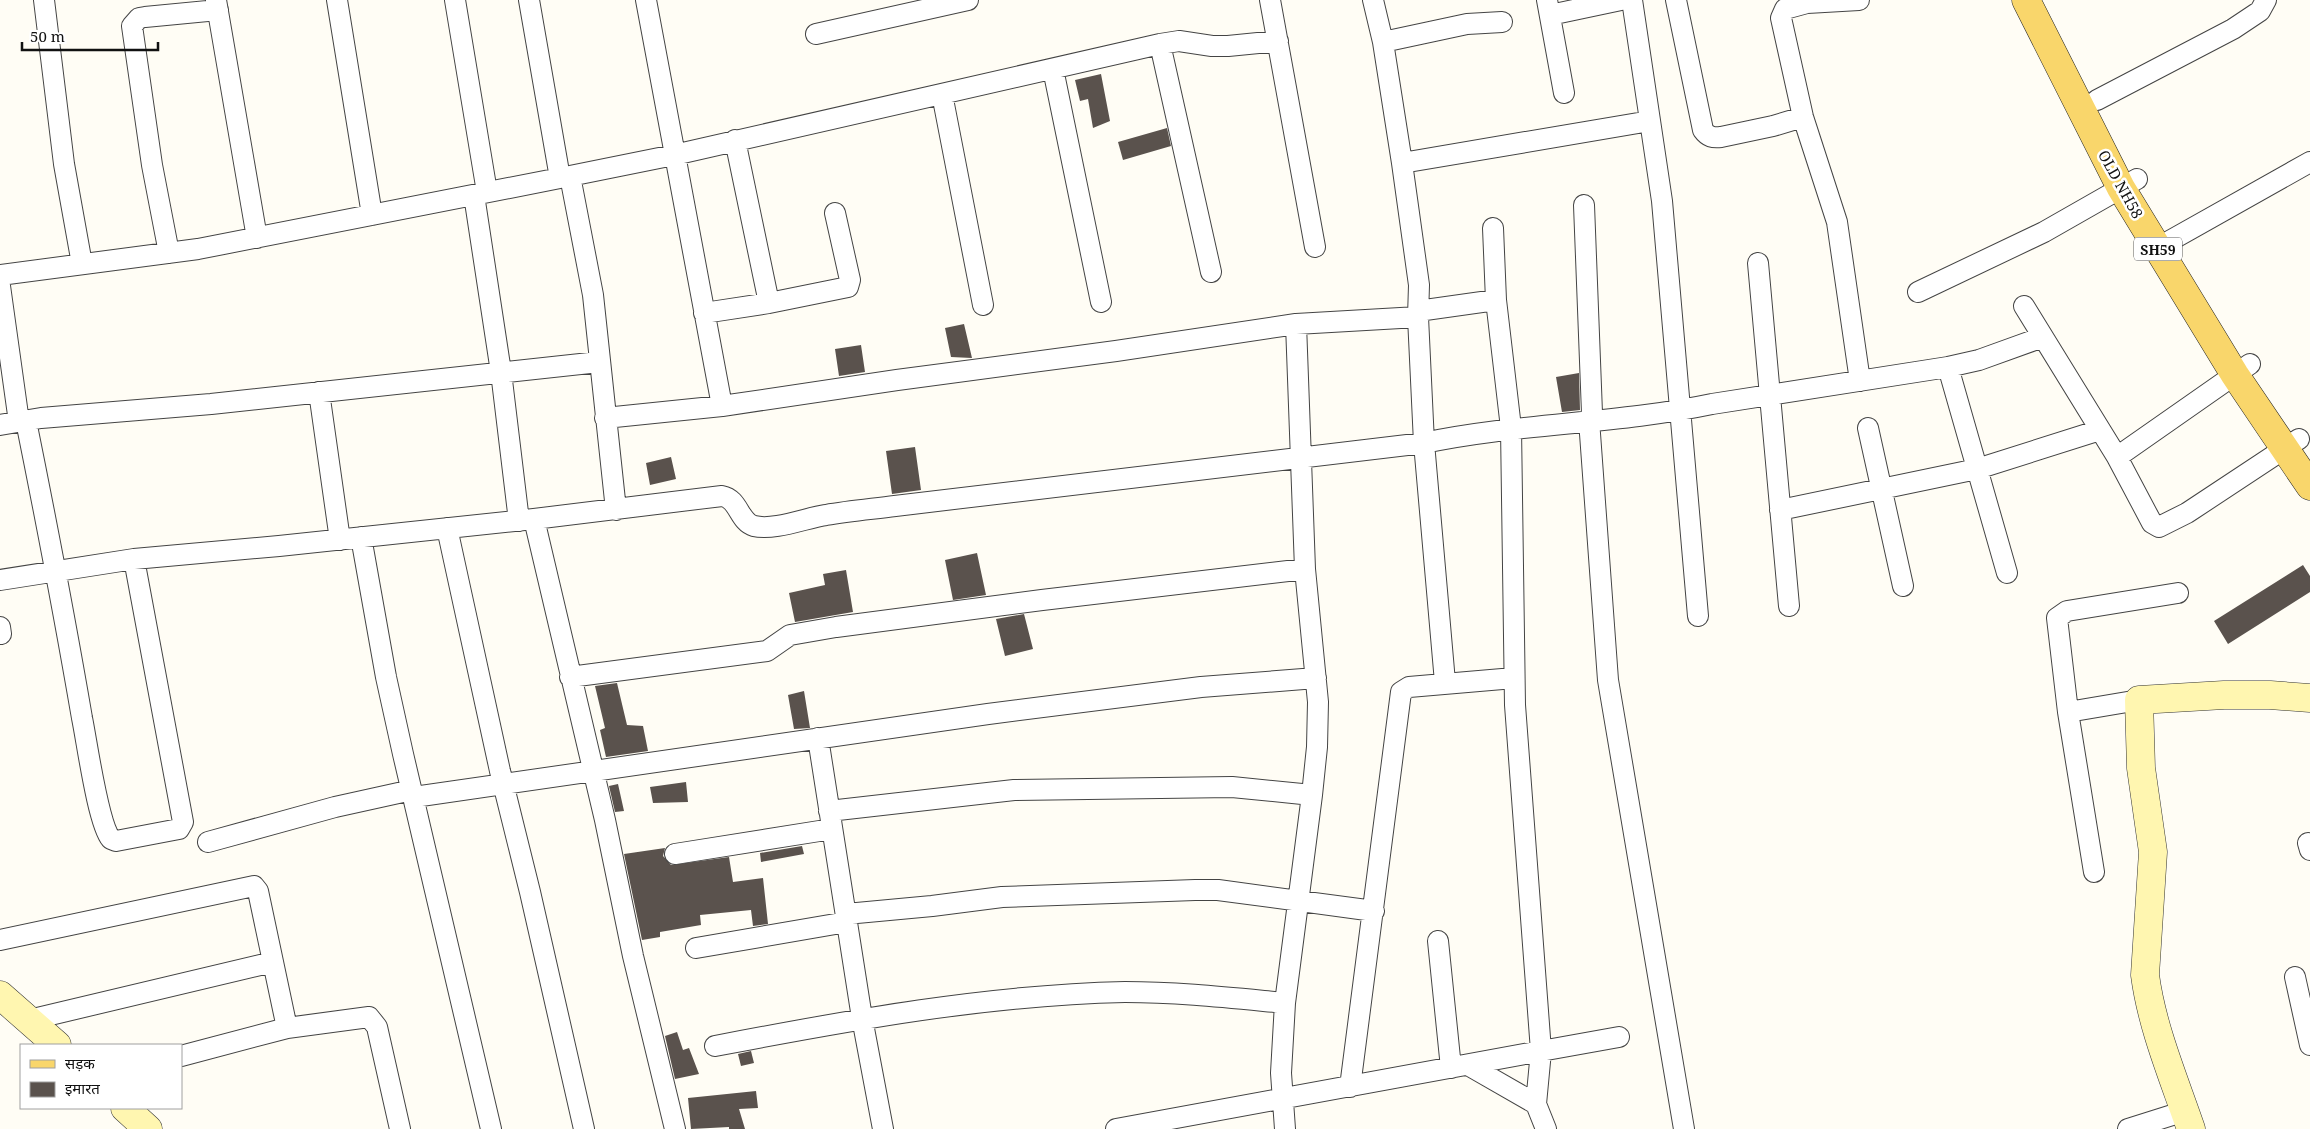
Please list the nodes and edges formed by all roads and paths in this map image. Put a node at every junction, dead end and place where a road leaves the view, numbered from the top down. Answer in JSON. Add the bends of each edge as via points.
{"nodes":[{"id":1,"x":44,"y":0,"type":"edge"},
{"id":2,"x":337,"y":0,"type":"edge"},
{"id":3,"x":455,"y":0,"type":"edge"},
{"id":4,"x":529,"y":0,"type":"edge"},
{"id":5,"x":646,"y":0,"type":"edge"},
{"id":6,"x":968,"y":0,"type":"edge"},
{"id":7,"x":1270,"y":0,"type":"edge"},
{"id":8,"x":1373,"y":0,"type":"edge"},
{"id":9,"x":1621,"y":0,"type":"edge"},
{"id":10,"x":1632,"y":0,"type":"edge"},
{"id":11,"x":1676,"y":0,"type":"edge"},
{"id":12,"x":1859,"y":0,"type":"edge"},
{"id":13,"x":2026,"y":0,"type":"edge"},
{"id":14,"x":2047,"y":0,"type":"edge"},
{"id":15,"x":2266,"y":0,"type":"edge"},
{"id":16,"x":217,"y":5,"type":"edge"},
{"id":17,"x":1548,"y":8,"type":"edge"},
{"id":18,"x":1502,"y":22,"type":"dead end"},
{"id":19,"x":816,"y":34,"type":"dead end"},
{"id":20,"x":1278,"y":40,"type":"junction"},
{"id":21,"x":1383,"y":42,"type":"junction"},
{"id":22,"x":1160,"y":44,"type":"junction"},
{"id":23,"x":1053,"y":69,"type":"junction"},
{"id":24,"x":1564,"y":93,"type":"dead end"},
{"id":25,"x":942,"y":94,"type":"junction"},
{"id":26,"x":2097,"y":100,"type":"junction"},
{"id":27,"x":1803,"y":117,"type":"junction"},
{"id":28,"x":1650,"y":121,"type":"junction"},
{"id":29,"x":735,"y":140,"type":"junction"},
{"id":30,"x":674,"y":155,"type":"junction"},
{"id":31,"x":2310,"y":162,"type":"edge"},
{"id":32,"x":1402,"y":163,"type":"junction"},
{"id":33,"x":565,"y":177,"type":"junction"},
{"id":34,"x":2129,"y":184,"type":"junction"},
{"id":35,"x":480,"y":194,"type":"junction"},
{"id":36,"x":1584,"y":205,"type":"dead end"},
{"id":37,"x":835,"y":213,"type":"dead end"},
{"id":38,"x":372,"y":215,"type":"junction"},
{"id":39,"x":1493,"y":228,"type":"dead end"},
{"id":40,"x":257,"y":238,"type":"junction"},
{"id":41,"x":2165,"y":243,"type":"junction"},
{"id":42,"x":1315,"y":247,"type":"dead end"},
{"id":43,"x":169,"y":253,"type":"junction"},
{"id":44,"x":1758,"y":263,"type":"dead end"},
{"id":45,"x":82,"y":264,"type":"junction"},
{"id":46,"x":1211,"y":272,"type":"dead end"},
{"id":47,"x":0,"y":275,"type":"edge"},
{"id":48,"x":0,"y":286,"type":"edge"},
{"id":49,"x":1918,"y":292,"type":"dead end"},
{"id":50,"x":1496,"y":300,"type":"junction"},
{"id":51,"x":1101,"y":302,"type":"dead end"},
{"id":52,"x":769,"y":303,"type":"junction"},
{"id":53,"x":983,"y":305,"type":"dead end"},
{"id":54,"x":2024,"y":306,"type":"dead end"},
{"id":55,"x":704,"y":313,"type":"junction"},
{"id":56,"x":1418,"y":314,"type":"junction"},
{"id":57,"x":1296,"y":324,"type":"junction"},
{"id":58,"x":2043,"y":337,"type":"junction"},
{"id":59,"x":600,"y":362,"type":"junction"},
{"id":60,"x":1948,"y":367,"type":"junction"},
{"id":61,"x":2243,"y":370,"type":"junction"},
{"id":62,"x":500,"y":372,"type":"junction"},
{"id":63,"x":1860,"y":381,"type":"junction"},
{"id":64,"x":319,"y":392,"type":"junction"},
{"id":65,"x":1769,"y":396,"type":"junction"},
{"id":66,"x":722,"y":406,"type":"junction"},
{"id":67,"x":1681,"y":410,"type":"junction"},
{"id":68,"x":605,"y":418,"type":"junction"},
{"id":69,"x":1589,"y":420,"type":"junction"},
{"id":70,"x":15,"y":423,"type":"edge"},
{"id":71,"x":1511,"y":428,"type":"junction"},
{"id":72,"x":1868,"y":428,"type":"dead end"},
{"id":73,"x":2100,"y":430,"type":"junction"},
{"id":74,"x":1424,"y":443,"type":"junction"},
{"id":75,"x":2298,"y":448,"type":"edge"},
{"id":76,"x":1299,"y":457,"type":"junction"},
{"id":77,"x":2117,"y":457,"type":"junction"},
{"id":78,"x":1978,"y":470,"type":"junction"},
{"id":79,"x":2310,"y":486,"type":"edge"},
{"id":80,"x":1882,"y":490,"type":"junction"},
{"id":81,"x":616,"y":510,"type":"junction"},
{"id":82,"x":1780,"y":510,"type":"junction"},
{"id":83,"x":526,"y":520,"type":"junction"},
{"id":84,"x":447,"y":528,"type":"junction"},
{"id":85,"x":361,"y":538,"type":"junction"},
{"id":86,"x":340,"y":540,"type":"junction"},
{"id":87,"x":134,"y":559,"type":"junction"},
{"id":88,"x":1305,"y":569,"type":"junction"},
{"id":89,"x":56,"y":571,"type":"junction"},
{"id":90,"x":2007,"y":574,"type":"dead end"},
{"id":91,"x":0,"y":580,"type":"edge"},
{"id":92,"x":1904,"y":586,"type":"dead end"},
{"id":93,"x":2178,"y":593,"type":"dead end"},
{"id":94,"x":1789,"y":606,"type":"dead end"},
{"id":95,"x":1698,"y":616,"type":"dead end"},
{"id":96,"x":570,"y":677,"type":"junction"},
{"id":97,"x":1316,"y":678,"type":"junction"},
{"id":98,"x":1514,"y":678,"type":"junction"},
{"id":99,"x":1445,"y":682,"type":"junction"},
{"id":100,"x":2310,"y":698,"type":"edge"},
{"id":101,"x":2138,"y":700,"type":"junction"},
{"id":102,"x":2068,"y":712,"type":"junction"},
{"id":103,"x":818,"y":738,"type":"junction"},
{"id":104,"x":593,"y":771,"type":"junction"},
{"id":105,"x":503,"y":783,"type":"junction"},
{"id":106,"x":413,"y":794,"type":"junction"},
{"id":107,"x":1312,"y":795,"type":"junction"},
{"id":108,"x":831,"y":820,"type":"junction"},
{"id":109,"x":208,"y":842,"type":"dead end"},
{"id":110,"x":675,"y":854,"type":"dead end"},
{"id":111,"x":2094,"y":872,"type":"dead end"},
{"id":112,"x":1297,"y":901,"type":"junction"},
{"id":113,"x":1374,"y":911,"type":"junction"},
{"id":114,"x":846,"y":918,"type":"junction"},
{"id":115,"x":0,"y":940,"type":"edge"},
{"id":116,"x":1438,"y":941,"type":"dead end"},
{"id":117,"x":696,"y":948,"type":"dead end"},
{"id":118,"x":273,"y":962,"type":"junction"},
{"id":119,"x":2295,"y":977,"type":"dead end"},
{"id":120,"x":0,"y":995,"type":"edge"},
{"id":121,"x":1285,"y":1003,"type":"junction"},
{"id":122,"x":862,"y":1018,"type":"junction"},
{"id":123,"x":29,"y":1020,"type":"junction"},
{"id":124,"x":287,"y":1028,"type":"junction"},
{"id":125,"x":1619,"y":1037,"type":"dead end"},
{"id":126,"x":56,"y":1044,"type":"edge"},
{"id":127,"x":2310,"y":1045,"type":"edge"},
{"id":128,"x":715,"y":1046,"type":"dead end"},
{"id":129,"x":1541,"y":1051,"type":"junction"},
{"id":130,"x":182,"y":1056,"type":"edge"},
{"id":131,"x":1459,"y":1066,"type":"junction"},
{"id":132,"x":1350,"y":1087,"type":"junction"},
{"id":133,"x":1283,"y":1098,"type":"junction"},
{"id":134,"x":1536,"y":1104,"type":"junction"},
{"id":135,"x":126,"y":1109,"type":"edge"},
{"id":136,"x":2188,"y":1120,"type":"edge"},
{"id":137,"x":148,"y":1129,"type":"edge"},
{"id":138,"x":400,"y":1129,"type":"edge"},
{"id":139,"x":490,"y":1129,"type":"edge"},
{"id":140,"x":584,"y":1129,"type":"edge"},
{"id":141,"x":675,"y":1129,"type":"edge"},
{"id":142,"x":883,"y":1129,"type":"edge"},
{"id":143,"x":1116,"y":1129,"type":"edge"},
{"id":144,"x":1286,"y":1129,"type":"edge"},
{"id":145,"x":1546,"y":1129,"type":"edge"},
{"id":146,"x":1684,"y":1129,"type":"edge"},
{"id":147,"x":2128,"y":1129,"type":"edge"}],
"edges":[{"from":1,"to":45,"type":"street","via":[[64,164]]},
{"from":2,"to":38,"type":"street"},
{"from":3,"to":35,"type":"street"},
{"from":4,"to":33,"type":"street"},
{"from":5,"to":30,"type":"street"},
{"from":6,"to":19,"type":"street"},
{"from":7,"to":20,"type":"street"},
{"from":8,"to":21,"type":"street"},
{"from":9,"to":17,"type":"street"},
{"from":10,"to":28,"type":"street"},
{"from":11,"to":27,"type":"street","via":[[1705,133],[1714,138],[1721,137]]},
{"from":12,"to":27,"type":"street","via":[[1807,3],[1782,13],[1780,18]]},
{"from":13,"to":34,"type":"main road","name":"OLD NH58","number":"SH59"},
{"from":14,"to":26,"type":"main road","name":"OLD NH58","number":"SH59"},
{"from":15,"to":26,"type":"street","via":[[2260,11],[2233,29]]},
{"from":16,"to":40,"type":"street"},
{"from":16,"to":43,"type":"street","via":[[139,18],[132,26],[152,165]]},
{"from":17,"to":24,"type":"street"},
{"from":18,"to":21,"type":"street","via":[[1467,24]]},
{"from":20,"to":22,"type":"street","via":[[1228,46],[1179,41]]},
{"from":20,"to":42,"type":"street"},
{"from":21,"to":32,"type":"street"},
{"from":22,"to":23,"type":"street"},
{"from":22,"to":46,"type":"street"},
{"from":23,"to":25,"type":"street"},
{"from":23,"to":51,"type":"street"},
{"from":25,"to":29,"type":"street"},
{"from":25,"to":53,"type":"street"},
{"from":26,"to":34,"type":"main road","name":"OLD NH58","number":"SH59"},
{"from":27,"to":63,"type":"street","via":[[1837,222]]},
{"from":28,"to":32,"type":"street"},
{"from":28,"to":67,"type":"street","via":[[1662,201]]},
{"from":29,"to":30,"type":"street"},
{"from":29,"to":52,"type":"street"},
{"from":30,"to":33,"type":"street"},
{"from":30,"to":55,"type":"street"},
{"from":31,"to":41,"type":"street"},
{"from":32,"to":56,"type":"street","via":[[1419,285]]},
{"from":33,"to":35,"type":"street"},
{"from":33,"to":59,"type":"street","via":[[593,295]]},
{"from":34,"to":41,"type":"main road","name":"OLD NH58","number":"SH59"},
{"from":34,"to":49,"type":"street","via":[[2044,232]]},
{"from":35,"to":38,"type":"street"},
{"from":35,"to":62,"type":"street"},
{"from":36,"to":69,"type":"street","via":[[1592,413]]},
{"from":37,"to":52,"type":"street","via":[[850,285]]},
{"from":38,"to":40,"type":"street"},
{"from":39,"to":50,"type":"street"},
{"from":40,"to":43,"type":"street"},
{"from":41,"to":61,"type":"main road","name":"OLD NH58","number":"SH59"},
{"from":43,"to":45,"type":"street"},
{"from":44,"to":65,"type":"street"},
{"from":45,"to":47,"type":"street"},
{"from":48,"to":70,"type":"street"},
{"from":50,"to":56,"type":"street"},
{"from":50,"to":71,"type":"street"},
{"from":52,"to":55,"type":"street"},
{"from":54,"to":58,"type":"street"},
{"from":55,"to":66,"type":"street"},
{"from":56,"to":57,"type":"street"},
{"from":56,"to":74,"type":"street"},
{"from":57,"to":66,"type":"street"},
{"from":57,"to":76,"type":"street"},
{"from":58,"to":60,"type":"street","via":[[1979,360]]},
{"from":58,"to":73,"type":"street"},
{"from":59,"to":62,"type":"street"},
{"from":59,"to":68,"type":"street"},
{"from":60,"to":63,"type":"street"},
{"from":60,"to":78,"type":"street"},
{"from":61,"to":75,"type":"main road","name":"OLD NH58","number":"SH59"},
{"from":61,"to":77,"type":"street"},
{"from":62,"to":64,"type":"street"},
{"from":62,"to":83,"type":"street"},
{"from":63,"to":65,"type":"street"},
{"from":64,"to":70,"type":"street"},
{"from":64,"to":86,"type":"street"},
{"from":65,"to":67,"type":"street"},
{"from":65,"to":82,"type":"street"},
{"from":66,"to":68,"type":"street"},
{"from":67,"to":69,"type":"street"},
{"from":67,"to":95,"type":"street"},
{"from":68,"to":81,"type":"street"},
{"from":69,"to":71,"type":"street"},
{"from":69,"to":146,"type":"street","via":[[1608,680]]},
{"from":70,"to":89,"type":"street"},
{"from":71,"to":74,"type":"street"},
{"from":71,"to":98,"type":"street"},
{"from":72,"to":80,"type":"street"},
{"from":73,"to":77,"type":"street"},
{"from":73,"to":78,"type":"street"},
{"from":74,"to":76,"type":"street"},
{"from":74,"to":99,"type":"street"},
{"from":75,"to":77,"type":"street","via":[[2158,527],[2149,517]]},
{"from":75,"to":79,"type":"main road","name":"OLD NH58","number":"SH59"},
{"from":76,"to":81,"type":"street","via":[[826,514],[768,526],[749,524],[734,502],[722,496]]},
{"from":76,"to":88,"type":"street"},
{"from":78,"to":80,"type":"street"},
{"from":78,"to":90,"type":"street"},
{"from":80,"to":82,"type":"street"},
{"from":80,"to":92,"type":"street"},
{"from":81,"to":83,"type":"street"},
{"from":82,"to":94,"type":"street"},
{"from":83,"to":84,"type":"street"},
{"from":83,"to":96,"type":"street"},
{"from":84,"to":85,"type":"street"},
{"from":84,"to":105,"type":"street"},
{"from":85,"to":86,"type":"street"},
{"from":85,"to":106,"type":"street","via":[[386,677]]},
{"from":86,"to":87,"type":"street"},
{"from":87,"to":89,"type":"street"},
{"from":87,"to":89,"type":"street","via":[[183,822],[179,829],[130,839],[111,839],[105,828]]},
{"from":88,"to":96,"type":"street","via":[[836,627],[790,635],[767,651]]},
{"from":88,"to":97,"type":"street"},
{"from":89,"to":91,"type":"street"},
{"from":93,"to":102,"type":"street","via":[[2058,615]]},
{"from":96,"to":104,"type":"street"},
{"from":97,"to":103,"type":"street","via":[[1201,687]]},
{"from":97,"to":107,"type":"street","via":[[1317,747]]},
{"from":98,"to":99,"type":"street"},
{"from":98,"to":129,"type":"street"},
{"from":99,"to":113,"type":"street","via":[[1409,686],[1401,692]]},
{"from":100,"to":101,"type":"street","via":[[2270,694]]},
{"from":101,"to":102,"type":"street"},
{"from":101,"to":136,"type":"street","via":[[2141,768],[2153,852],[2145,975],[2165,1055]]},
{"from":102,"to":111,"type":"street"},
{"from":103,"to":104,"type":"street"},
{"from":103,"to":108,"type":"street"},
{"from":104,"to":105,"type":"street"},
{"from":104,"to":141,"type":"street"},
{"from":105,"to":106,"type":"street"},
{"from":105,"to":140,"type":"street"},
{"from":106,"to":109,"type":"street","via":[[335,807]]},
{"from":106,"to":139,"type":"street"},
{"from":107,"to":108,"type":"street","via":[[1232,788],[1014,790]]},
{"from":107,"to":112,"type":"street"},
{"from":108,"to":110,"type":"street"},
{"from":108,"to":114,"type":"street"},
{"from":112,"to":113,"type":"street"},
{"from":112,"to":114,"type":"street","via":[[1218,890],[1002,897]]},
{"from":112,"to":121,"type":"street"},
{"from":113,"to":132,"type":"street"},
{"from":114,"to":117,"type":"street"},
{"from":114,"to":122,"type":"street"},
{"from":115,"to":118,"type":"street","via":[[254,886],[258,891]]},
{"from":116,"to":131,"type":"street"},
{"from":118,"to":123,"type":"street"},
{"from":118,"to":124,"type":"street"},
{"from":119,"to":127,"type":"street"},
{"from":120,"to":123,"type":"street"},
{"from":121,"to":122,"type":"street","via":[[1126,992],[1004,1000]]},
{"from":121,"to":133,"type":"street","via":[[1281,1073]]},
{"from":122,"to":128,"type":"street"},
{"from":122,"to":142,"type":"street"},
{"from":123,"to":126,"type":"street"},
{"from":124,"to":130,"type":"street"},
{"from":124,"to":138,"type":"street","via":[[362,1017],[373,1020]]},
{"from":125,"to":129,"type":"street"},
{"from":129,"to":131,"type":"street"},
{"from":129,"to":134,"type":"street"},
{"from":131,"to":132,"type":"street"},
{"from":131,"to":134,"type":"street"},
{"from":132,"to":133,"type":"street"},
{"from":133,"to":143,"type":"street"},
{"from":133,"to":144,"type":"street"},
{"from":134,"to":145,"type":"street"},
{"from":135,"to":137,"type":"street"},
{"from":136,"to":147,"type":"street"}]}
